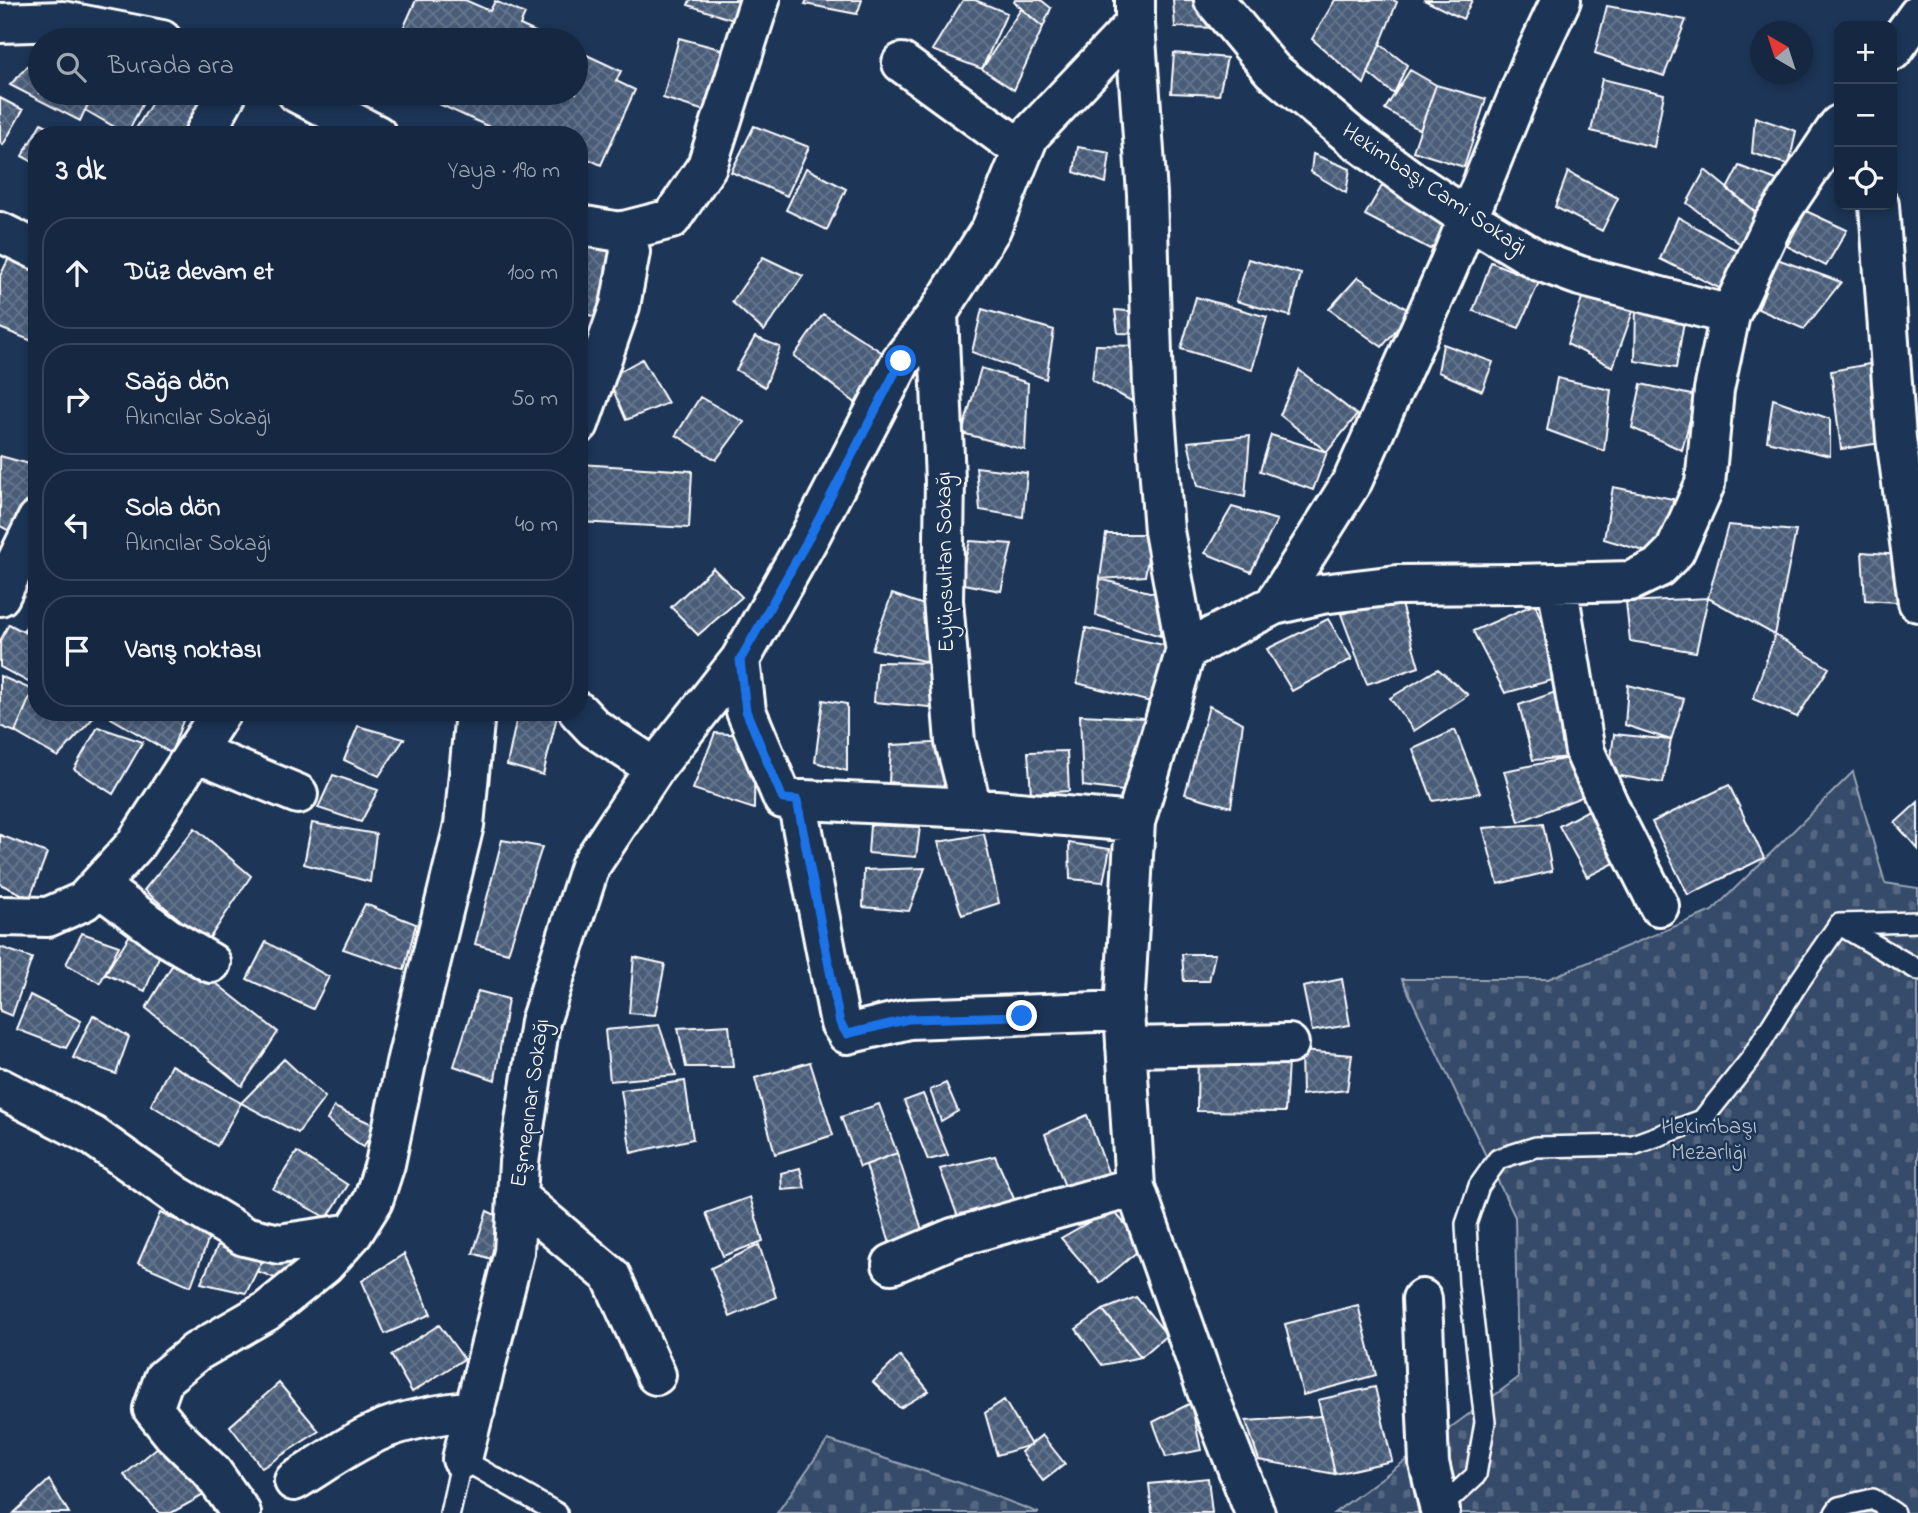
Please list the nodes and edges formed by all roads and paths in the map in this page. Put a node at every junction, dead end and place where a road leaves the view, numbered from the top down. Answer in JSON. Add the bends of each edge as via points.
{"nodes":[{"id":1,"x":760,"y":0,"type":"edge"},
{"id":2,"x":1214,"y":0,"type":"edge"},
{"id":3,"x":1561,"y":0,"type":"edge"},
{"id":4,"x":1135,"y":12,"type":"edge"},
{"id":5,"x":1918,"y":15,"type":"edge"},
{"id":6,"x":0,"y":23,"type":"edge"},
{"id":7,"x":99,"y":28,"type":"edge"},
{"id":8,"x":1897,"y":44,"type":"edge"},
{"id":9,"x":902,"y":63,"type":"dead end"},
{"id":10,"x":220,"y":105,"type":"edge"},
{"id":11,"x":320,"y":105,"type":"edge"},
{"id":12,"x":209,"y":126,"type":"edge"},
{"id":13,"x":360,"y":126,"type":"edge"},
{"id":14,"x":1834,"y":132,"type":"edge"},
{"id":15,"x":1023,"y":151,"type":"junction"},
{"id":16,"x":1880,"y":210,"type":"edge"},
{"id":17,"x":1468,"y":218,"type":"junction"},
{"id":18,"x":588,"y":227,"type":"edge"},
{"id":19,"x":626,"y":231,"type":"junction"},
{"id":20,"x":0,"y":232,"type":"edge"},
{"id":21,"x":28,"y":246,"type":"edge"},
{"id":22,"x":938,"y":313,"type":"junction"},
{"id":23,"x":1730,"y":315,"type":"junction"},
{"id":24,"x":588,"y":398,"type":"edge"},
{"id":25,"x":1907,"y":437,"type":"edge"},
{"id":26,"x":28,"y":538,"type":"edge"},
{"id":27,"x":1557,"y":583,"type":"junction"},
{"id":28,"x":0,"y":596,"type":"edge"},
{"id":29,"x":1918,"y":601,"type":"edge"},
{"id":30,"x":1274,"y":605,"type":"junction"},
{"id":31,"x":1186,"y":650,"type":"junction"},
{"id":32,"x":740,"y":660,"type":"junction"},
{"id":33,"x":216,"y":721,"type":"edge"},
{"id":34,"x":474,"y":721,"type":"edge"},
{"id":35,"x":587,"y":721,"type":"edge"},
{"id":36,"x":196,"y":752,"type":"junction"},
{"id":37,"x":655,"y":768,"type":"junction"},
{"id":38,"x":298,"y":794,"type":"dead end"},
{"id":39,"x":797,"y":800,"type":"junction"},
{"id":40,"x":972,"y":808,"type":"junction"},
{"id":41,"x":1135,"y":822,"type":"junction"},
{"id":42,"x":98,"y":886,"type":"junction"},
{"id":43,"x":1659,"y":906,"type":"dead end"},
{"id":44,"x":0,"y":916,"type":"edge"},
{"id":45,"x":1918,"y":922,"type":"edge"},
{"id":46,"x":1839,"y":924,"type":"junction"},
{"id":47,"x":211,"y":962,"type":"dead end"},
{"id":48,"x":1918,"y":970,"type":"edge"},
{"id":49,"x":1125,"y":1029,"type":"junction"},
{"id":50,"x":1289,"y":1044,"type":"dead end"},
{"id":51,"x":0,"y":1088,"type":"edge"},
{"id":52,"x":1135,"y":1187,"type":"junction"},
{"id":53,"x":517,"y":1197,"type":"junction"},
{"id":54,"x":353,"y":1233,"type":"junction"},
{"id":55,"x":892,"y":1264,"type":"dead end"},
{"id":56,"x":1422,"y":1299,"type":"dead end"},
{"id":57,"x":656,"y":1375,"type":"dead end"},
{"id":58,"x":475,"y":1410,"type":"junction"},
{"id":59,"x":462,"y":1459,"type":"junction"},
{"id":60,"x":294,"y":1481,"type":"dead end"},
{"id":61,"x":1862,"y":1507,"type":"edge"},
{"id":62,"x":1437,"y":1512,"type":"edge"},
{"id":63,"x":241,"y":1513,"type":"edge"},
{"id":64,"x":450,"y":1513,"type":"edge"},
{"id":65,"x":557,"y":1513,"type":"edge"},
{"id":66,"x":1255,"y":1513,"type":"edge"},
{"id":67,"x":1835,"y":1513,"type":"edge"},
{"id":68,"x":1894,"y":1513,"type":"edge"}],
"edges":[{"from":1,"to":19,"type":"street","via":[[707,166],[671,219]]},
{"from":2,"to":17,"type":"street","name":"Hekimbaşı Cami Sokağı","via":[[1272,70],[1350,136]]},
{"from":3,"to":17,"type":"street"},
{"from":4,"to":15,"type":"street","name":"Eşmepınar Sokağı","via":[[1029,136]]},
{"from":4,"to":31,"type":"street","via":[[1164,531]]},
{"from":5,"to":8,"type":"street"},
{"from":6,"to":7,"type":"street","via":[[63,21]]},
{"from":9,"to":15,"type":"street"},
{"from":10,"to":12,"type":"street"},
{"from":11,"to":13,"type":"street"},
{"from":14,"to":23,"type":"street","via":[[1772,225]]},
{"from":15,"to":22,"type":"street","name":"Eşmepınar Sokağı","via":[[991,229]]},
{"from":16,"to":25,"type":"street"},
{"from":17,"to":23,"type":"street","name":"Hekimbaşı Cami Sokağı","via":[[1539,261]]},
{"from":17,"to":30,"type":"street","via":[[1353,480]]},
{"from":18,"to":19,"type":"street"},
{"from":19,"to":24,"type":"street","via":[[630,252],[620,306]]},
{"from":20,"to":21,"type":"street"},
{"from":22,"to":32,"type":"street","name":"Eşmepınar Sokağı","via":[[901,361]]},
{"from":22,"to":40,"type":"street","name":"Eyüpsultan Sokağı","via":[[943,600],[955,742]]},
{"from":23,"to":27,"type":"street","via":[[1714,390],[1705,484],[1675,551],[1658,568],[1631,581]]},
{"from":25,"to":29,"type":"street"},
{"from":26,"to":28,"type":"street"},
{"from":27,"to":30,"type":"street","via":[[1396,585]]},
{"from":27,"to":43,"type":"street","via":[[1585,752]]},
{"from":30,"to":31,"type":"street"},
{"from":31,"to":41,"type":"street"},
{"from":32,"to":37,"type":"street","name":"Eşmepınar Sokağı"},
{"from":32,"to":39,"type":"street","via":[[746,711],[783,799]]},
{"from":33,"to":36,"type":"street"},
{"from":34,"to":54,"type":"street","via":[[464,825],[385,1164],[373,1200]]},
{"from":35,"to":37,"type":"street"},
{"from":36,"to":38,"type":"street"},
{"from":36,"to":42,"type":"street","via":[[135,845]]},
{"from":37,"to":53,"type":"street","name":"Eşmepınar Sokağı","via":[[590,866],[540,1022]]},
{"from":39,"to":40,"type":"street"},
{"from":39,"to":49,"type":"street","via":[[840,1023],[847,1034],[909,1019]]},
{"from":40,"to":41,"type":"street"},
{"from":41,"to":49,"type":"street"},
{"from":42,"to":44,"type":"street","via":[[84,901],[48,917]]},
{"from":42,"to":47,"type":"street","via":[[166,937]]},
{"from":45,"to":46,"type":"lane"},
{"from":46,"to":48,"type":"lane"},
{"from":46,"to":62,"type":"lane","via":[[1750,1060],[1702,1120],[1633,1145],[1536,1147],[1498,1159],[1479,1186],[1466,1224],[1485,1422],[1476,1475]]},
{"from":49,"to":50,"type":"street"},
{"from":49,"to":52,"type":"street"},
{"from":51,"to":54,"type":"street","via":[[93,1136],[244,1237],[279,1244]]},
{"from":52,"to":55,"type":"street","via":[[953,1238]]},
{"from":52,"to":66,"type":"street"},
{"from":53,"to":57,"type":"street","via":[[611,1276]]},
{"from":53,"to":58,"type":"street","name":"Eşmepınar Sokağı","via":[[514,1252]]},
{"from":54,"to":63,"type":"street","via":[[324,1265],[267,1311],[196,1352],[164,1378],[153,1409],[212,1472]]},
{"from":56,"to":62,"type":"street","via":[[1429,1463]]},
{"from":58,"to":59,"type":"street","name":"Eşmepınar Sokağı"},
{"from":58,"to":60,"type":"street","via":[[392,1426]]},
{"from":59,"to":64,"type":"lane"},
{"from":59,"to":65,"type":"lane"},
{"from":61,"to":67,"type":"lane","via":[[1839,1507]]},
{"from":61,"to":68,"type":"lane","via":[[1873,1499]]}]}
